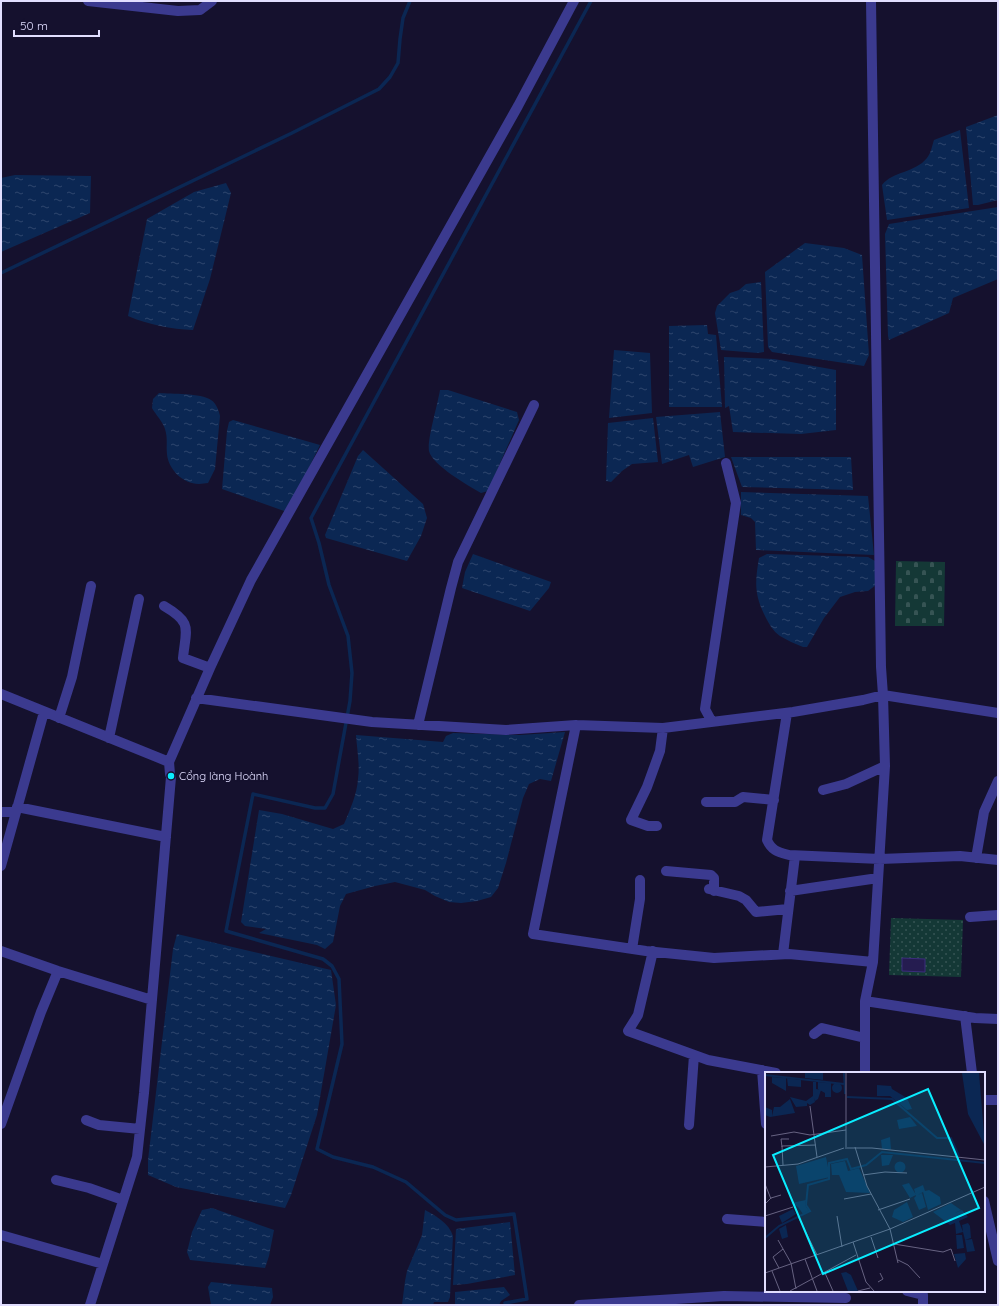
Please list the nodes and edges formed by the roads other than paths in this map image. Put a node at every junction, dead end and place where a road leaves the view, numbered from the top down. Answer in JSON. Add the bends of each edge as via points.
{"nodes":[{"id":1,"x":88,"y":1,"type":"edge"},
{"id":2,"x":212,"y":1,"type":"edge"},
{"id":3,"x":574,"y":1,"type":"edge"},
{"id":4,"x":871,"y":1,"type":"edge"},
{"id":5,"x":534,"y":406,"type":"dead end"},
{"id":6,"x":726,"y":463,"type":"dead end"},
{"id":7,"x":91,"y":586,"type":"dead end"},
{"id":8,"x":139,"y":599,"type":"dead end"},
{"id":9,"x":164,"y":606,"type":"dead end"},
{"id":10,"x":210,"y":668,"type":"junction"},
{"id":11,"x":1,"y":694,"type":"edge"},
{"id":12,"x":883,"y":695,"type":"junction"},
{"id":13,"x":196,"y":698,"type":"junction"},
{"id":14,"x":44,"y":712,"type":"junction"},
{"id":15,"x":787,"y":713,"type":"junction"},
{"id":16,"x":998,"y":713,"type":"edge"},
{"id":17,"x":59,"y":718,"type":"junction"},
{"id":18,"x":712,"y":722,"type":"junction"},
{"id":19,"x":418,"y":724,"type":"junction"},
{"id":20,"x":576,"y":725,"type":"junction"},
{"id":21,"x":663,"y":728,"type":"junction"},
{"id":22,"x":110,"y":738,"type":"junction"},
{"id":23,"x":169,"y":762,"type":"junction"},
{"id":24,"x":885,"y":766,"type":"junction"},
{"id":25,"x":998,"y":781,"type":"edge"},
{"id":26,"x":823,"y":790,"type":"dead end"},
{"id":27,"x":774,"y":800,"type":"junction"},
{"id":28,"x":706,"y":802,"type":"dead end"},
{"id":29,"x":17,"y":809,"type":"junction"},
{"id":30,"x":1,"y":812,"type":"edge"},
{"id":31,"x":657,"y":826,"type":"dead end"},
{"id":32,"x":166,"y":838,"type":"junction"},
{"id":33,"x":795,"y":856,"type":"junction"},
{"id":34,"x":976,"y":858,"type":"junction"},
{"id":35,"x":880,"y":859,"type":"junction"},
{"id":36,"x":998,"y":860,"type":"edge"},
{"id":37,"x":1,"y":866,"type":"edge"},
{"id":38,"x":666,"y":871,"type":"dead end"},
{"id":39,"x":878,"y":878,"type":"junction"},
{"id":40,"x":640,"y":880,"type":"dead end"},
{"id":41,"x":790,"y":891,"type":"junction"},
{"id":42,"x":788,"y":909,"type":"junction"},
{"id":43,"x":998,"y":915,"type":"edge"},
{"id":44,"x":970,"y":917,"type":"dead end"},
{"id":45,"x":632,"y":949,"type":"junction"},
{"id":46,"x":1,"y":951,"type":"edge"},
{"id":47,"x":653,"y":951,"type":"junction"},
{"id":48,"x":783,"y":954,"type":"junction"},
{"id":49,"x":873,"y":962,"type":"junction"},
{"id":50,"x":58,"y":972,"type":"junction"},
{"id":51,"x":152,"y":1000,"type":"junction"},
{"id":52,"x":865,"y":1001,"type":"junction"},
{"id":53,"x":965,"y":1016,"type":"junction"},
{"id":54,"x":998,"y":1019,"type":"edge"},
{"id":55,"x":814,"y":1034,"type":"dead end"},
{"id":56,"x":865,"y":1038,"type":"junction"},
{"id":57,"x":694,"y":1055,"type":"junction"},
{"id":58,"x":762,"y":1070,"type":"junction"},
{"id":59,"x":771,"y":1072,"type":"edge"},
{"id":60,"x":865,"y":1072,"type":"edge"},
{"id":61,"x":972,"y":1072,"type":"edge"},
{"id":62,"x":985,"y":1100,"type":"edge"},
{"id":63,"x":998,"y":1100,"type":"edge"},
{"id":64,"x":765,"y":1110,"type":"edge"},
{"id":65,"x":2,"y":1119,"type":"edge"},
{"id":66,"x":86,"y":1120,"type":"dead end"},
{"id":67,"x":689,"y":1125,"type":"dead end"},
{"id":68,"x":140,"y":1129,"type":"junction"},
{"id":69,"x":56,"y":1180,"type":"dead end"},
{"id":70,"x":123,"y":1200,"type":"junction"},
{"id":71,"x":985,"y":1205,"type":"edge"},
{"id":72,"x":727,"y":1218,"type":"dead end"},
{"id":73,"x":765,"y":1222,"type":"edge"},
{"id":74,"x":1,"y":1235,"type":"edge"},
{"id":75,"x":998,"y":1261,"type":"edge"},
{"id":76,"x":103,"y":1264,"type":"junction"},
{"id":77,"x":911,"y":1292,"type":"edge"},
{"id":78,"x":846,"y":1298,"type":"edge"},
{"id":79,"x":90,"y":1305,"type":"edge"},
{"id":80,"x":579,"y":1305,"type":"edge"},
{"id":81,"x":923,"y":1305,"type":"edge"}],
"edges":[{"from":1,"to":2,"type":"street","via":[[178,11],[200,10]]},
{"from":3,"to":10,"type":"street","via":[[252,580]]},
{"from":4,"to":12,"type":"street","via":[[880,651]]},
{"from":5,"to":19,"type":"street","via":[[458,562]]},
{"from":6,"to":18,"type":"street","via":[[736,503],[705,708]]},
{"from":7,"to":17,"type":"street","via":[[72,677]]},
{"from":8,"to":22,"type":"street"},
{"from":9,"to":10,"type":"street","via":[[185,623],[183,658]]},
{"from":10,"to":13,"type":"street"},
{"from":11,"to":14,"type":"street"},
{"from":12,"to":15,"type":"street"},
{"from":12,"to":16,"type":"street"},
{"from":12,"to":24,"type":"street"},
{"from":13,"to":19,"type":"street","via":[[354,719]]},
{"from":13,"to":23,"type":"street"},
{"from":14,"to":17,"type":"street"},
{"from":14,"to":29,"type":"street"},
{"from":15,"to":18,"type":"street"},
{"from":15,"to":27,"type":"street"},
{"from":17,"to":22,"type":"street"},
{"from":18,"to":21,"type":"street"},
{"from":19,"to":20,"type":"street","via":[[506,730]]},
{"from":20,"to":21,"type":"street"},
{"from":20,"to":45,"type":"street","via":[[533,934]]},
{"from":21,"to":31,"type":"street","via":[[660,750],[647,787],[631,820],[648,826]]},
{"from":22,"to":23,"type":"street"},
{"from":23,"to":32,"type":"street"},
{"from":24,"to":26,"type":"street","via":[[846,784]]},
{"from":24,"to":35,"type":"street"},
{"from":25,"to":34,"type":"street","via":[[984,812]]},
{"from":27,"to":28,"type":"street","via":[[743,797],[735,802]]},
{"from":27,"to":33,"type":"street","via":[[767,840],[775,851]]},
{"from":29,"to":30,"type":"street"},
{"from":29,"to":32,"type":"street"},
{"from":29,"to":37,"type":"street"},
{"from":32,"to":51,"type":"street"},
{"from":33,"to":35,"type":"street"},
{"from":33,"to":41,"type":"street"},
{"from":34,"to":35,"type":"street","via":[[960,856]]},
{"from":34,"to":36,"type":"street"},
{"from":35,"to":39,"type":"street"},
{"from":38,"to":42,"type":"street","via":[[711,875],[714,878],[712,890],[739,896],[756,912]]},
{"from":39,"to":41,"type":"street"},
{"from":39,"to":49,"type":"street"},
{"from":40,"to":45,"type":"street","via":[[640,898]]},
{"from":41,"to":42,"type":"street"},
{"from":42,"to":48,"type":"street"},
{"from":43,"to":44,"type":"street"},
{"from":45,"to":47,"type":"street"},
{"from":46,"to":50,"type":"street"},
{"from":47,"to":48,"type":"street","via":[[714,958]]},
{"from":47,"to":57,"type":"street","via":[[638,1015],[628,1031]]},
{"from":48,"to":49,"type":"street"},
{"from":49,"to":52,"type":"street"},
{"from":50,"to":51,"type":"street"},
{"from":50,"to":65,"type":"street"},
{"from":51,"to":68,"type":"street"},
{"from":52,"to":53,"type":"street"},
{"from":52,"to":56,"type":"street"},
{"from":53,"to":54,"type":"street"},
{"from":53,"to":61,"type":"street"},
{"from":55,"to":56,"type":"street","via":[[822,1028]]},
{"from":56,"to":60,"type":"street"},
{"from":57,"to":58,"type":"street"},
{"from":57,"to":67,"type":"street"},
{"from":58,"to":59,"type":"street"},
{"from":58,"to":64,"type":"street"},
{"from":62,"to":63,"type":"street"},
{"from":66,"to":68,"type":"street","via":[[99,1125]]},
{"from":68,"to":70,"type":"street","via":[[137,1157]]},
{"from":69,"to":70,"type":"street"},
{"from":70,"to":76,"type":"street"},
{"from":71,"to":75,"type":"street"},
{"from":72,"to":73,"type":"street"},
{"from":74,"to":76,"type":"street"},
{"from":76,"to":79,"type":"street"},
{"from":77,"to":81,"type":"street","via":[[923,1295]]},
{"from":78,"to":80,"type":"street","via":[[724,1296]]}]}
